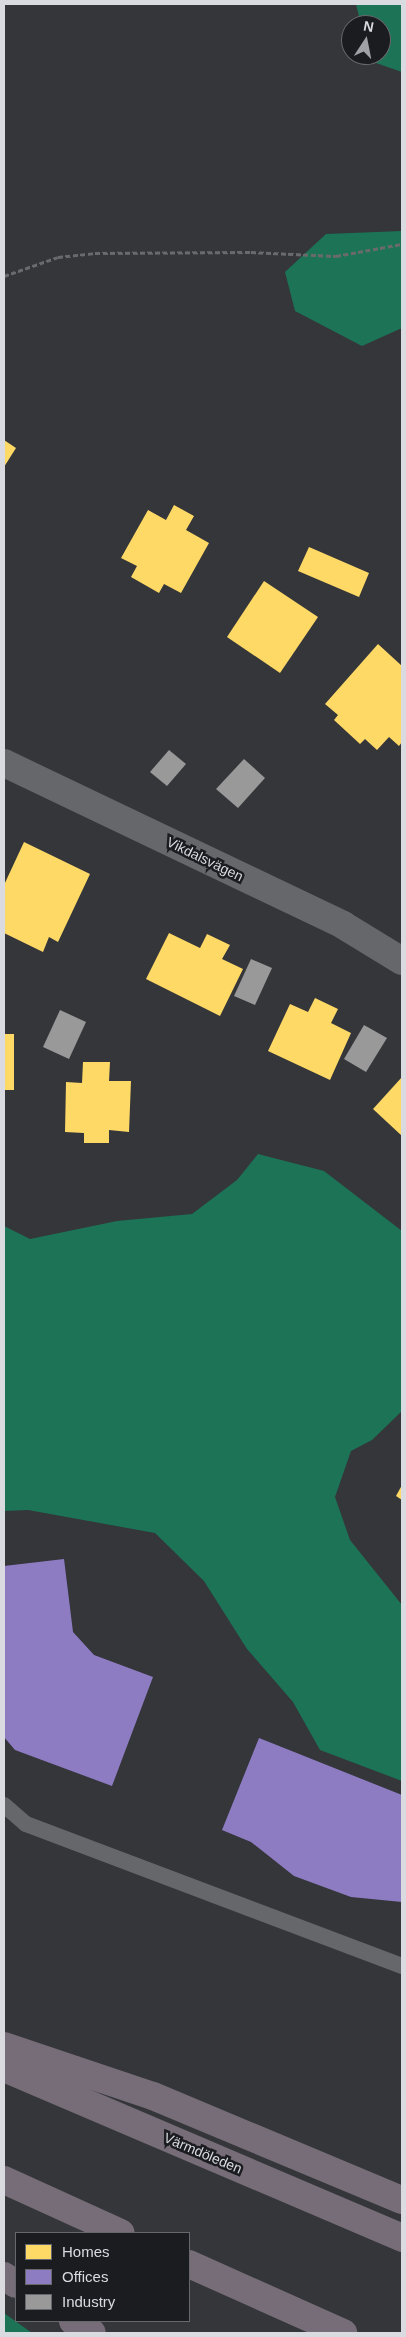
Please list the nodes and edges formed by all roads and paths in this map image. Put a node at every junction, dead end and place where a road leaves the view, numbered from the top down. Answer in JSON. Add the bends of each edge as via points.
{"nodes":[{"id":1,"x":402,"y":244,"type":"edge"},
{"id":2,"x":4,"y":276,"type":"edge"},
{"id":3,"x":4,"y":763,"type":"edge"},
{"id":4,"x":402,"y":961,"type":"edge"},
{"id":5,"x":4,"y":1805,"type":"edge"},
{"id":6,"x":402,"y":1966,"type":"edge"},
{"id":7,"x":4,"y":2046,"type":"edge"},
{"id":8,"x":4,"y":2068,"type":"edge"},
{"id":9,"x":4,"y":2180,"type":"edge"},
{"id":10,"x":402,"y":2200,"type":"edge"},
{"id":11,"x":119,"y":2232,"type":"edge"},
{"id":12,"x":402,"y":2238,"type":"edge"},
{"id":13,"x":190,"y":2264,"type":"edge"},
{"id":14,"x":4,"y":2276,"type":"edge"},
{"id":15,"x":15,"y":2283,"type":"edge"},
{"id":16,"x":74,"y":2322,"type":"edge"},
{"id":17,"x":92,"y":2333,"type":"edge"},
{"id":18,"x":343,"y":2333,"type":"edge"}],
"edges":[{"from":1,"to":2,"type":"path","via":[[336,256],[251,252],[95,252],[58,257]]},
{"from":3,"to":4,"type":"street","name":"Vikdalsvägen","via":[[343,925]]},
{"from":5,"to":6,"type":"lane","via":[[26,1824]]},
{"from":7,"to":10,"type":"highway","via":[[152,2096]]},
{"from":8,"to":12,"type":"highway","name":"Värmdöleden"},
{"from":9,"to":11,"type":"highway"},
{"from":13,"to":18,"type":"highway"},
{"from":14,"to":15,"type":"highway"},
{"from":16,"to":17,"type":"highway"}]}
